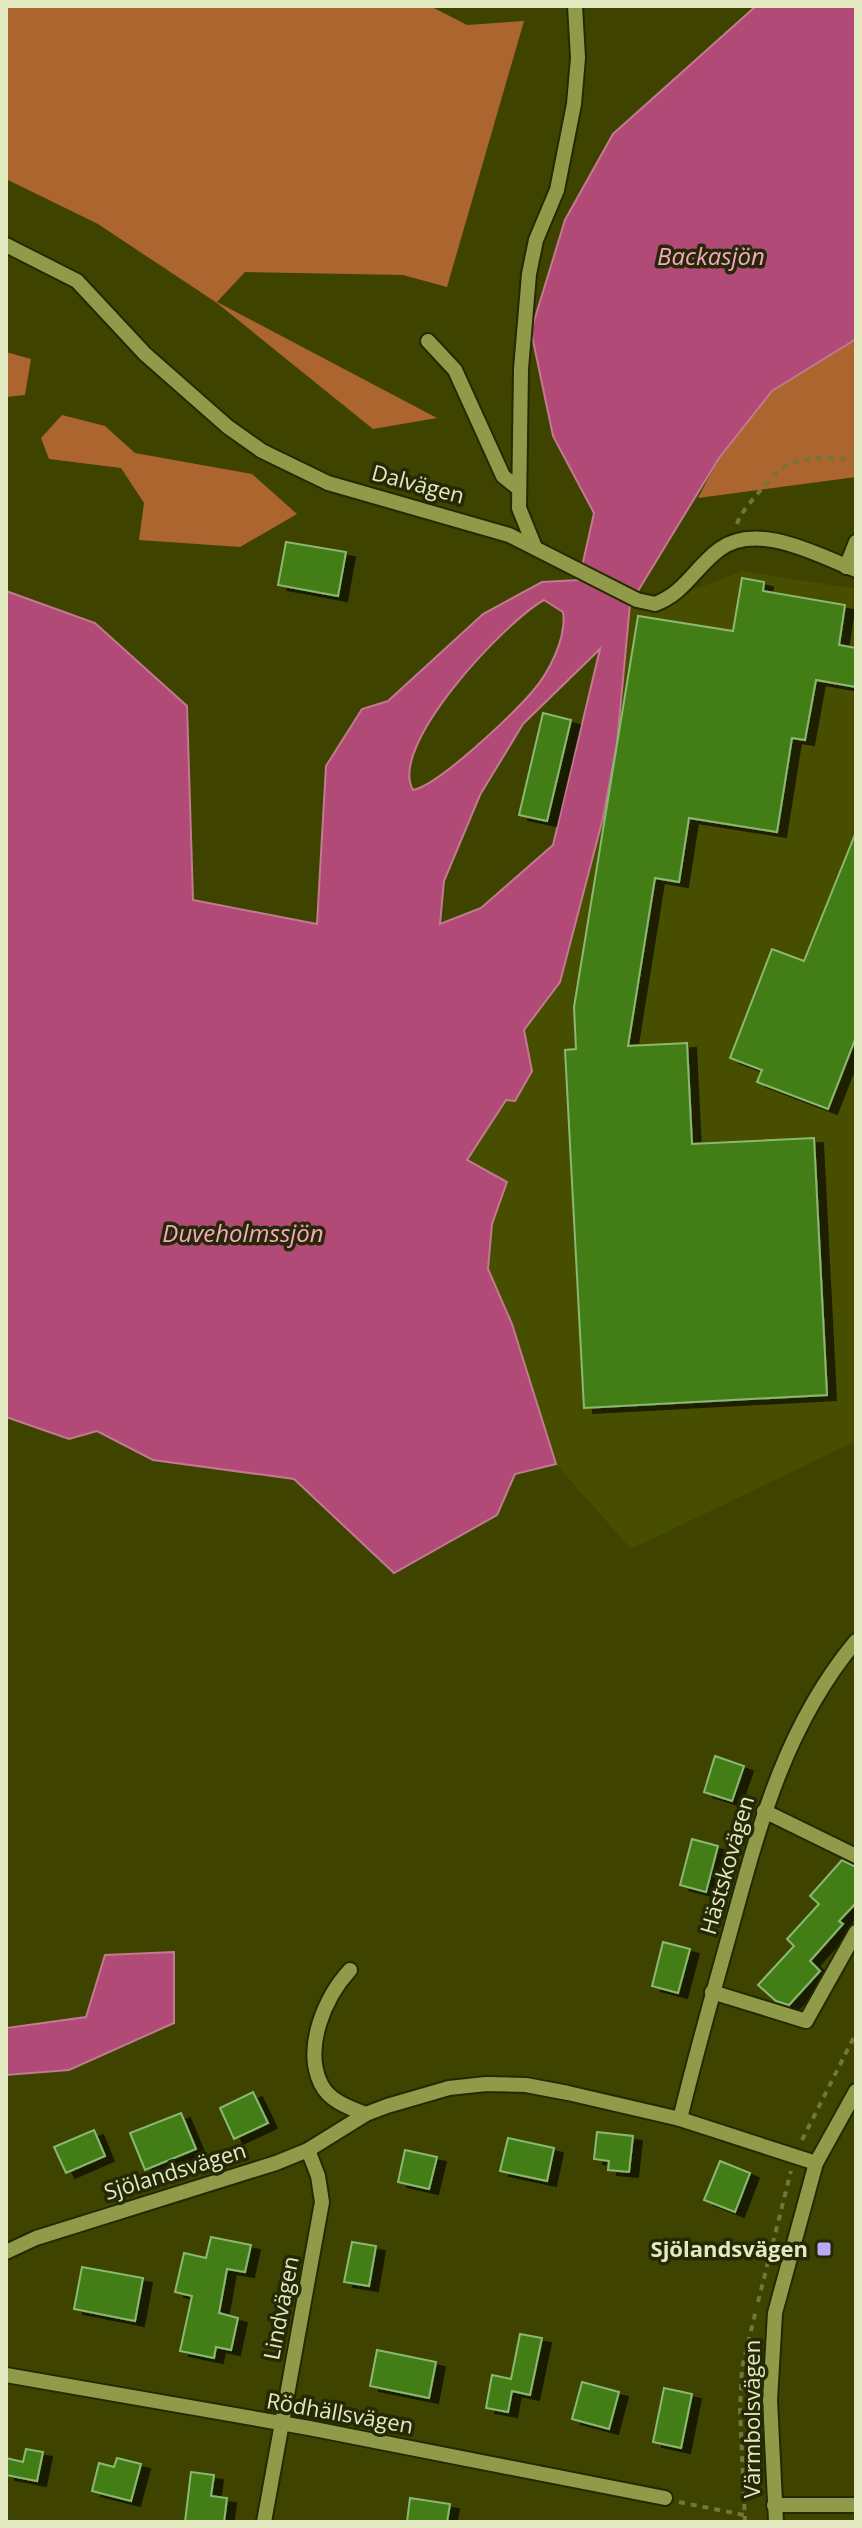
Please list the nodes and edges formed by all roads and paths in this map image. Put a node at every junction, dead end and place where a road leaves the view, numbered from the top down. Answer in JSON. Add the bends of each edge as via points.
{"nodes":[{"id":1,"x":575,"y":6,"type":"edge"},
{"id":2,"x":6,"y":245,"type":"edge"},
{"id":3,"x":428,"y":341,"type":"dead end"},
{"id":4,"x":856,"y":459,"type":"edge"},
{"id":5,"x":519,"y":489,"type":"junction"},
{"id":6,"x":737,"y":542,"type":"junction"},
{"id":7,"x":856,"y":542,"type":"edge"},
{"id":8,"x":534,"y":545,"type":"junction"},
{"id":9,"x":851,"y":568,"type":"edge"},
{"id":10,"x":856,"y":1641,"type":"edge"},
{"id":11,"x":764,"y":1811,"type":"junction"},
{"id":12,"x":856,"y":1856,"type":"edge"},
{"id":13,"x":856,"y":1932,"type":"edge"},
{"id":14,"x":350,"y":1970,"type":"dead end"},
{"id":15,"x":712,"y":1992,"type":"junction"},
{"id":16,"x":856,"y":2091,"type":"edge"},
{"id":17,"x":366,"y":2114,"type":"junction"},
{"id":18,"x":680,"y":2119,"type":"junction"},
{"id":19,"x":308,"y":2150,"type":"junction"},
{"id":20,"x":816,"y":2163,"type":"junction"},
{"id":21,"x":6,"y":2252,"type":"edge"},
{"id":22,"x":6,"y":2375,"type":"edge"},
{"id":23,"x":283,"y":2425,"type":"junction"},
{"id":24,"x":665,"y":2498,"type":"joint"},
{"id":25,"x":774,"y":2505,"type":"junction"},
{"id":26,"x":856,"y":2505,"type":"edge"},
{"id":27,"x":744,"y":2515,"type":"dead end"},
{"id":28,"x":264,"y":2522,"type":"edge"},
{"id":29,"x":776,"y":2522,"type":"edge"}],
"edges":[{"from":1,"to":5,"type":"street","via":[[574,104],[557,190],[536,240],[529,274]]},
{"from":2,"to":8,"type":"street","name":"Dalvägen","via":[[77,281],[145,354],[262,451],[328,483],[465,519]]},
{"from":3,"to":5,"type":"street","via":[[455,370],[503,476]]},
{"from":4,"to":6,"type":"path","via":[[792,460],[737,520]]},
{"from":5,"to":8,"type":"street","via":[[519,508]]},
{"from":6,"to":8,"type":"street","name":"Dalvägen","via":[[720,549],[670,598],[655,604],[637,600]]},
{"from":6,"to":9,"type":"street","via":[[779,542]]},
{"from":7,"to":9,"type":"street"},
{"from":10,"to":11,"type":"street","name":"Hästskovägen","via":[[805,1713]]},
{"from":11,"to":12,"type":"street"},
{"from":11,"to":15,"type":"street","name":"Hästskovägen"},
{"from":13,"to":15,"type":"street","via":[[806,2021]]},
{"from":14,"to":17,"type":"street","via":[[325,2005],[315,2065],[321,2087],[339,2103]]},
{"from":15,"to":18,"type":"street","name":"Hästskovägen"},
{"from":16,"to":20,"type":"street","name":"Värmbolsvägen"},
{"from":17,"to":18,"type":"street","name":"Sjölandsvägen","via":[[449,2088],[486,2084],[526,2085]]},
{"from":17,"to":19,"type":"street","name":"Sjölandsvägen"},
{"from":18,"to":20,"type":"street","name":"Sjölandsvägen"},
{"from":19,"to":21,"type":"street","name":"Sjölandsvägen"},
{"from":19,"to":23,"type":"street","name":"Lindvägen","via":[[322,2202]]},
{"from":20,"to":25,"type":"street","name":"Värmbolsvägen","via":[[775,2313],[770,2400]]},
{"from":22,"to":23,"type":"street","name":"Rödhällsvägen"},
{"from":23,"to":24,"type":"street","name":"Rödhällsvägen"},
{"from":23,"to":28,"type":"street","name":"Lindvägen"},
{"from":24,"to":27,"type":"path"},
{"from":25,"to":26,"type":"street"},
{"from":25,"to":29,"type":"street","name":"Värmbolsvägen"}]}
